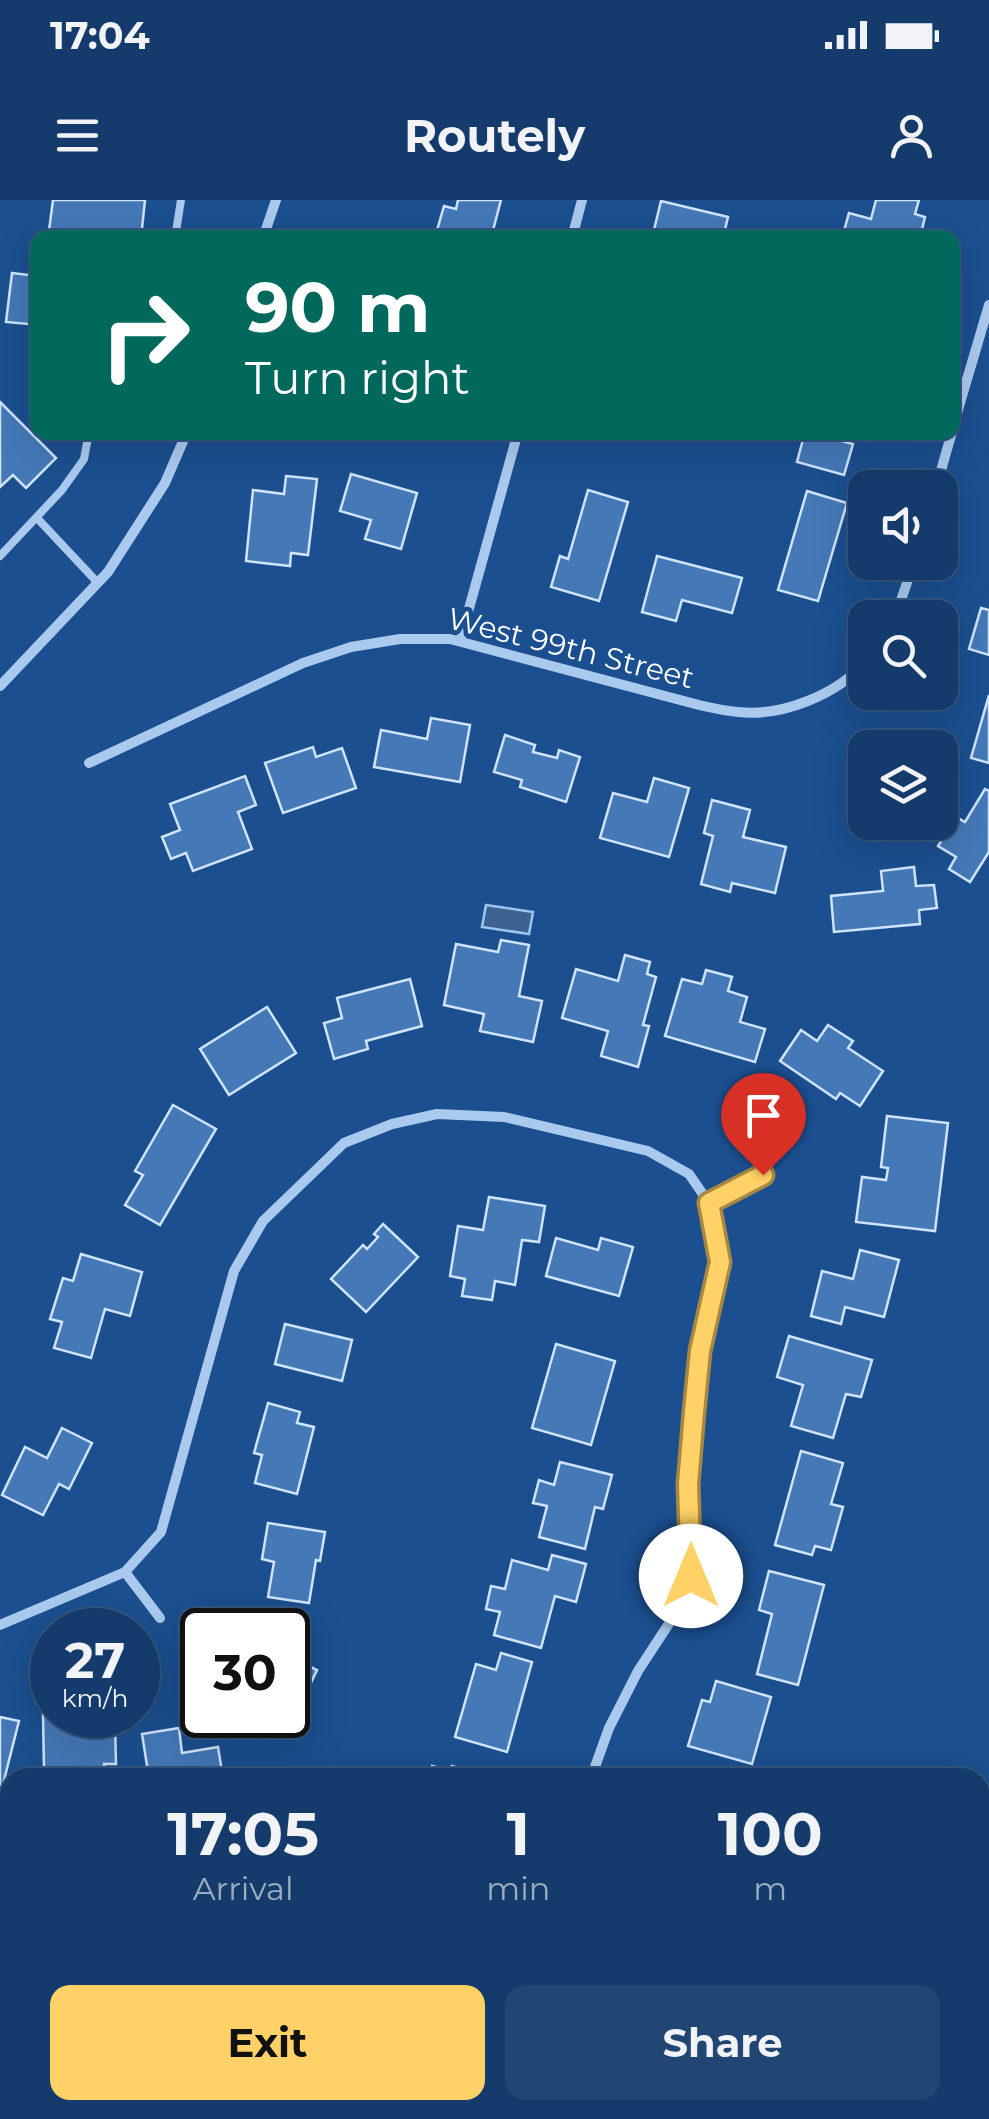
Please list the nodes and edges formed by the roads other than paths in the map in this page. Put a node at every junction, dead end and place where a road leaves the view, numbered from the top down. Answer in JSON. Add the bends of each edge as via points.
{"nodes":[{"id":1,"x":181,"y":200,"type":"edge"},
{"id":2,"x":276,"y":200,"type":"edge"},
{"id":3,"x":582,"y":200,"type":"edge"},
{"id":4,"x":176,"y":230,"type":"edge"},
{"id":5,"x":266,"y":230,"type":"edge"},
{"id":6,"x":574,"y":230,"type":"edge"},
{"id":7,"x":989,"y":304,"type":"edge"},
{"id":8,"x":960,"y":404,"type":"edge"},
{"id":9,"x":88,"y":440,"type":"edge"},
{"id":10,"x":182,"y":440,"type":"edge"},
{"id":11,"x":516,"y":440,"type":"edge"},
{"id":12,"x":949,"y":440,"type":"edge"},
{"id":13,"x":941,"y":470,"type":"edge"},
{"id":14,"x":37,"y":518,"type":"junction"},
{"id":15,"x":0,"y":556,"type":"edge"},
{"id":16,"x":98,"y":583,"type":"junction"},
{"id":17,"x":460,"y":641,"type":"junction"},
{"id":18,"x":848,"y":675,"type":"edge"},
{"id":19,"x":0,"y":686,"type":"edge"},
{"id":20,"x":89,"y":763,"type":"dead end"},
{"id":21,"x":763,"y":1175,"type":"dead end"},
{"id":22,"x":709,"y":1203,"type":"junction"},
{"id":23,"x":126,"y":1572,"type":"junction"},
{"id":24,"x":153,"y":1608,"type":"edge"},
{"id":25,"x":0,"y":1625,"type":"edge"},
{"id":26,"x":595,"y":1768,"type":"edge"}],
"edges":[{"from":1,"to":4,"type":"lane"},
{"from":2,"to":5,"type":"street"},
{"from":3,"to":6,"type":"street"},
{"from":7,"to":8,"type":"street"},
{"from":9,"to":14,"type":"lane","via":[[84,459]]},
{"from":10,"to":16,"type":"street","via":[[164,482]]},
{"from":11,"to":17,"type":"street"},
{"from":12,"to":13,"type":"street"},
{"from":14,"to":15,"type":"lane"},
{"from":14,"to":16,"type":"lane"},
{"from":16,"to":19,"type":"street"},
{"from":17,"to":18,"type":"street","name":"West 99th Street","via":[[741,713],[823,694]]},
{"from":17,"to":20,"type":"street","name":"West 99th Street","via":[[400,639],[351,647]]},
{"from":21,"to":22,"type":"street"},
{"from":22,"to":23,"type":"street","via":[[689,1174],[648,1151],[504,1117],[436,1114],[344,1144],[264,1221],[234,1271],[161,1532]]},
{"from":22,"to":26,"type":"street","via":[[720,1262],[694,1412],[691,1576]]},
{"from":23,"to":24,"type":"street"},
{"from":23,"to":25,"type":"street"}]}
